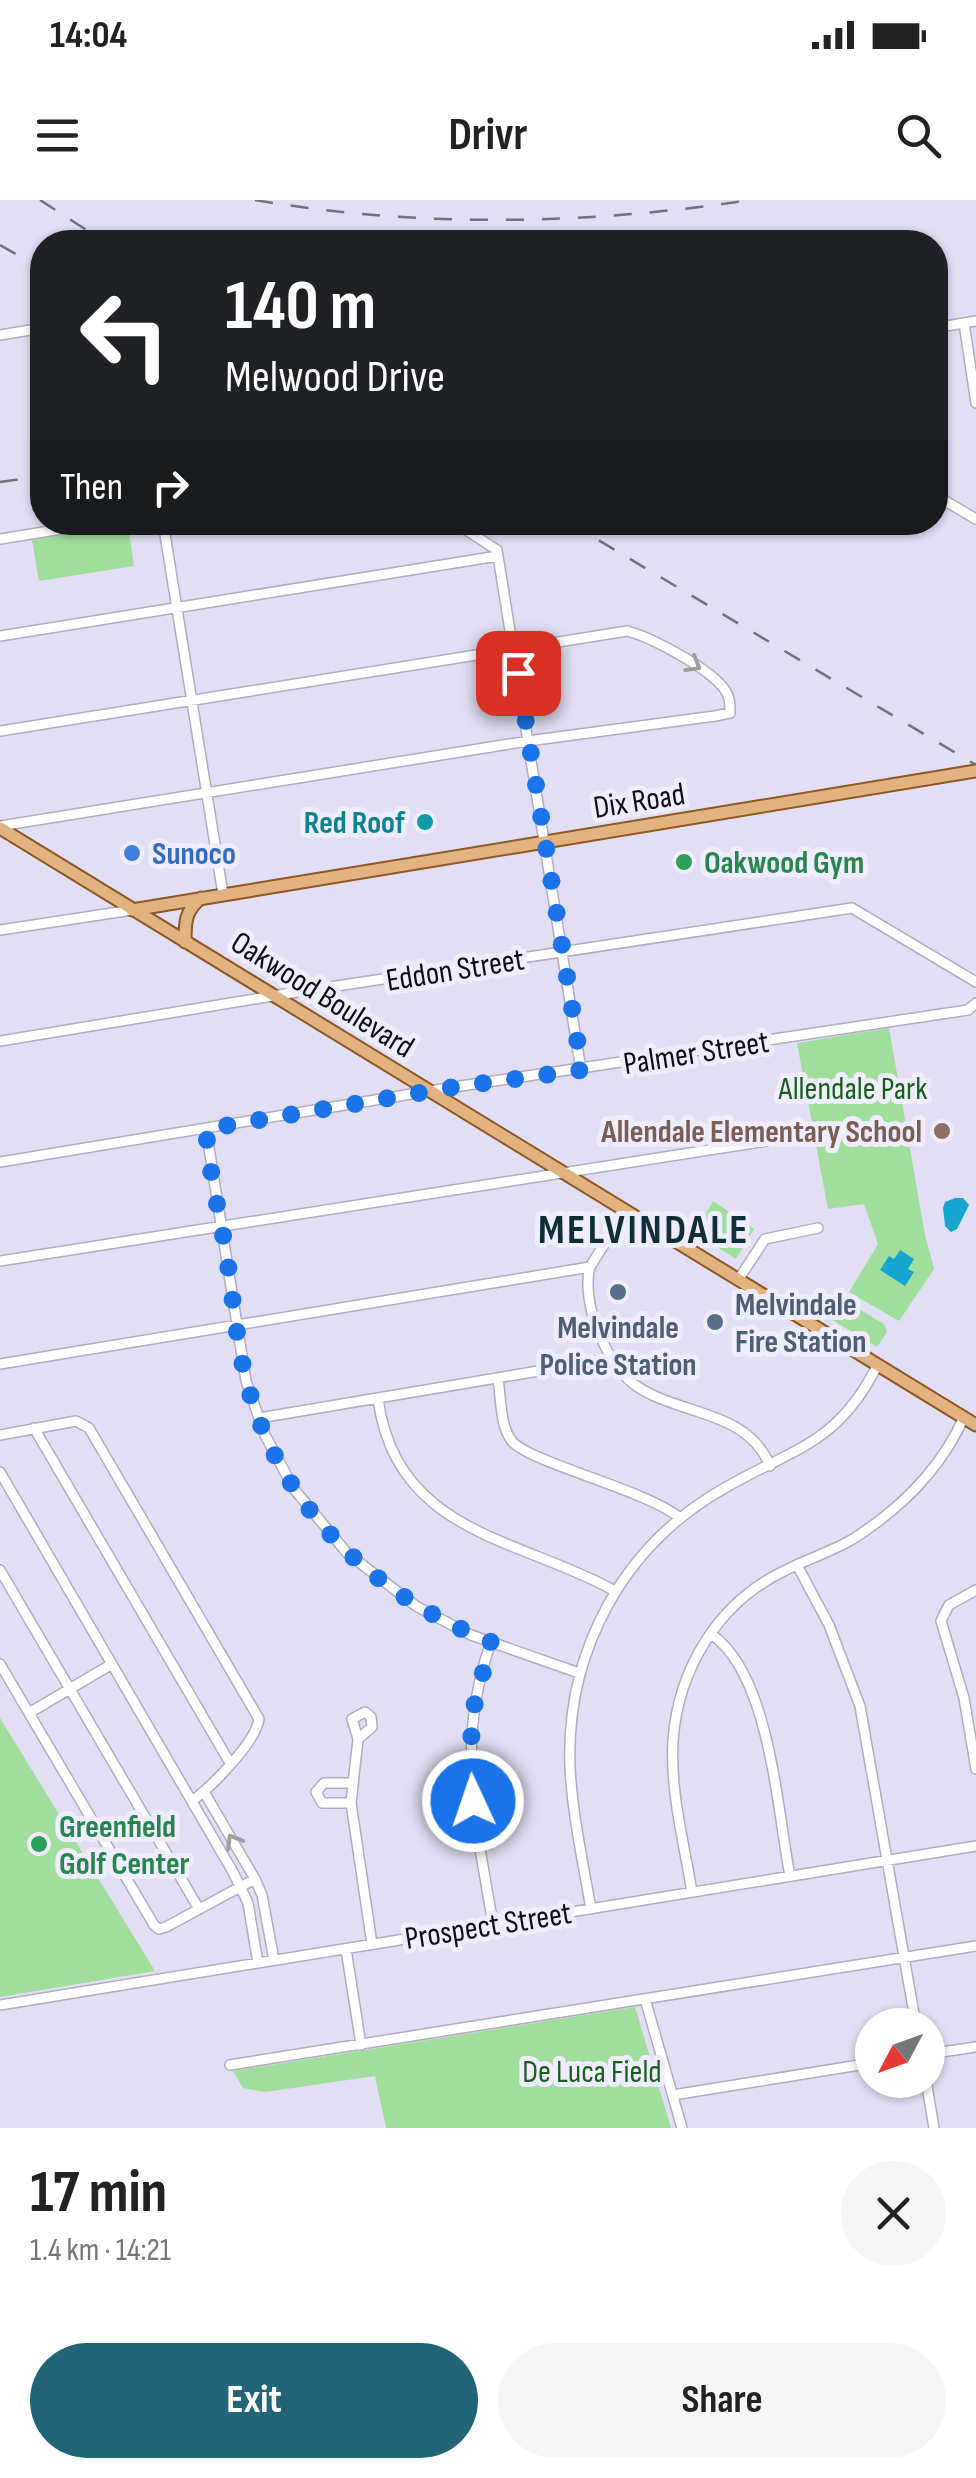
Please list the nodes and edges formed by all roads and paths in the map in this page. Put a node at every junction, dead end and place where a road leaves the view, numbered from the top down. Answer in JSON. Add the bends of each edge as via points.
{"nodes":[{"id":1,"x":976,"y":321,"type":"edge"},
{"id":2,"x":964,"y":323,"type":"junction"},
{"id":3,"x":948,"y":326,"type":"edge"},
{"id":4,"x":30,"y":330,"type":"edge"},
{"id":5,"x":0,"y":335,"type":"edge"},
{"id":6,"x":976,"y":403,"type":"edge"},
{"id":7,"x":948,"y":502,"type":"edge"},
{"id":8,"x":976,"y":519,"type":"edge"},
{"id":9,"x":30,"y":534,"type":"edge"},
{"id":10,"x":165,"y":535,"type":"edge"},
{"id":11,"x":475,"y":535,"type":"edge"},
{"id":12,"x":0,"y":539,"type":"edge"},
{"id":13,"x":498,"y":556,"type":"junction"},
{"id":14,"x":178,"y":607,"type":"junction"},
{"id":15,"x":0,"y":636,"type":"edge"},
{"id":16,"x":514,"y":649,"type":"junction"},
{"id":17,"x":193,"y":700,"type":"junction"},
{"id":18,"x":0,"y":731,"type":"edge"},
{"id":19,"x":528,"y":742,"type":"junction"},
{"id":20,"x":976,"y":772,"type":"edge"},
{"id":21,"x":208,"y":794,"type":"junction"},
{"id":22,"x":0,"y":827,"type":"edge"},
{"id":23,"x":545,"y":843,"type":"junction"},
{"id":24,"x":224,"y":894,"type":"junction"},
{"id":25,"x":202,"y":897,"type":"junction"},
{"id":26,"x":132,"y":910,"type":"junction"},
{"id":27,"x":0,"y":930,"type":"edge"},
{"id":28,"x":185,"y":942,"type":"junction"},
{"id":29,"x":560,"y":954,"type":"junction"},
{"id":30,"x":976,"y":982,"type":"edge"},
{"id":31,"x":276,"y":996,"type":"junction"},
{"id":32,"x":976,"y":1004,"type":"edge"},
{"id":33,"x":0,"y":1042,"type":"edge"},
{"id":34,"x":582,"y":1070,"type":"junction"},
{"id":35,"x":431,"y":1093,"type":"junction"},
{"id":36,"x":206,"y":1129,"type":"junction"},
{"id":37,"x":810,"y":1134,"type":"dead end"},
{"id":38,"x":0,"y":1162,"type":"edge"},
{"id":39,"x":563,"y":1174,"type":"junction"},
{"id":40,"x":625,"y":1211,"type":"junction"},
{"id":41,"x":222,"y":1226,"type":"junction"},
{"id":42,"x":818,"y":1228,"type":"dead end"},
{"id":43,"x":0,"y":1261,"type":"edge"},
{"id":44,"x":590,"y":1267,"type":"junction"},
{"id":45,"x":738,"y":1280,"type":"junction"},
{"id":46,"x":236,"y":1325,"type":"junction"},
{"id":47,"x":610,"y":1358,"type":"junction"},
{"id":48,"x":0,"y":1364,"type":"edge"},
{"id":49,"x":878,"y":1364,"type":"junction"},
{"id":50,"x":498,"y":1379,"type":"junction"},
{"id":51,"x":378,"y":1399,"type":"junction"},
{"id":52,"x":964,"y":1417,"type":"junction"},
{"id":53,"x":259,"y":1418,"type":"junction"},
{"id":54,"x":976,"y":1425,"type":"edge"},
{"id":55,"x":34,"y":1428,"type":"junction"},
{"id":56,"x":0,"y":1435,"type":"edge"},
{"id":57,"x":770,"y":1466,"type":"junction"},
{"id":58,"x":0,"y":1472,"type":"edge"},
{"id":59,"x":680,"y":1518,"type":"junction"},
{"id":60,"x":797,"y":1565,"type":"junction"},
{"id":61,"x":0,"y":1570,"type":"edge"},
{"id":62,"x":976,"y":1590,"type":"edge"},
{"id":63,"x":615,"y":1591,"type":"junction"},
{"id":64,"x":711,"y":1634,"type":"junction"},
{"id":65,"x":491,"y":1642,"type":"junction"},
{"id":66,"x":0,"y":1664,"type":"edge"},
{"id":67,"x":112,"y":1664,"type":"junction"},
{"id":68,"x":579,"y":1672,"type":"junction"},
{"id":69,"x":70,"y":1689,"type":"junction"},
{"id":70,"x":976,"y":1696,"type":"edge"},
{"id":71,"x":964,"y":1698,"type":"junction"},
{"id":72,"x":28,"y":1714,"type":"junction"},
{"id":73,"x":358,"y":1738,"type":"dead end"},
{"id":74,"x":230,"y":1763,"type":"junction"},
{"id":75,"x":976,"y":1769,"type":"edge"},
{"id":76,"x":352,"y":1783,"type":"junction"},
{"id":77,"x":204,"y":1792,"type":"junction"},
{"id":78,"x":192,"y":1800,"type":"junction"},
{"id":79,"x":351,"y":1803,"type":"junction"},
{"id":80,"x":976,"y":1846,"type":"edge"},
{"id":81,"x":887,"y":1860,"type":"junction"},
{"id":82,"x":790,"y":1876,"type":"junction"},
{"id":83,"x":255,"y":1879,"type":"junction"},
{"id":84,"x":240,"y":1885,"type":"junction"},
{"id":85,"x":692,"y":1892,"type":"junction"},
{"id":86,"x":591,"y":1908,"type":"junction"},
{"id":87,"x":199,"y":1909,"type":"junction"},
{"id":88,"x":493,"y":1924,"type":"junction"},
{"id":89,"x":372,"y":1944,"type":"junction"},
{"id":90,"x":976,"y":1946,"type":"edge"},
{"id":91,"x":346,"y":1948,"type":"junction"},
{"id":92,"x":904,"y":1957,"type":"junction"},
{"id":93,"x":274,"y":1960,"type":"junction"},
{"id":94,"x":258,"y":1963,"type":"junction"},
{"id":95,"x":645,"y":1999,"type":"junction"},
{"id":96,"x":0,"y":2005,"type":"edge"},
{"id":97,"x":913,"y":2008,"type":"edge"},
{"id":98,"x":361,"y":2045,"type":"junction"},
{"id":99,"x":976,"y":2046,"type":"edge"},
{"id":100,"x":945,"y":2051,"type":"edge"},
{"id":101,"x":230,"y":2066,"type":"dead end"},
{"id":102,"x":855,"y":2066,"type":"edge"},
{"id":103,"x":673,"y":2096,"type":"junction"},
{"id":104,"x":929,"y":2098,"type":"edge"},
{"id":105,"x":682,"y":2128,"type":"edge"},
{"id":106,"x":934,"y":2128,"type":"edge"}],
"edges":[{"from":1,"to":2,"type":"street"},
{"from":2,"to":3,"type":"street"},
{"from":2,"to":6,"type":"street"},
{"from":4,"to":5,"type":"street"},
{"from":7,"to":8,"type":"street"},
{"from":9,"to":12,"type":"street"},
{"from":10,"to":14,"type":"street"},
{"from":11,"to":13,"type":"street"},
{"from":13,"to":14,"type":"street"},
{"from":13,"to":16,"type":"street"},
{"from":14,"to":15,"type":"street"},
{"from":14,"to":17,"type":"street"},
{"from":16,"to":17,"type":"street"},
{"from":16,"to":19,"type":"street"},
{"from":16,"to":19,"type":"street","one_way":true,"via":[[637,634],[708,674],[729,696],[730,714]]},
{"from":17,"to":18,"type":"street"},
{"from":17,"to":21,"type":"street"},
{"from":19,"to":21,"type":"street"},
{"from":19,"to":23,"type":"street"},
{"from":20,"to":23,"type":"main road","name":"Dix Road"},
{"from":21,"to":22,"type":"street"},
{"from":21,"to":24,"type":"street"},
{"from":22,"to":26,"type":"main road","name":"Oakwood Boulevard"},
{"from":23,"to":24,"type":"main road","name":"Dix Road"},
{"from":23,"to":29,"type":"street"},
{"from":24,"to":25,"type":"main road","name":"Dix Road"},
{"from":25,"to":26,"type":"main road","name":"Dix Road"},
{"from":25,"to":28,"type":"main road","via":[[186,916]]},
{"from":26,"to":27,"type":"street"},
{"from":26,"to":28,"type":"main road","name":"Oakwood Boulevard"},
{"from":28,"to":31,"type":"main road","name":"Oakwood Boulevard"},
{"from":29,"to":30,"type":"street","name":"Eddon Street","via":[[852,908]]},
{"from":29,"to":31,"type":"street","name":"Eddon Street"},
{"from":29,"to":34,"type":"street"},
{"from":31,"to":33,"type":"street","name":"Eddon Street"},
{"from":31,"to":35,"type":"main road","name":"Oakwood Boulevard"},
{"from":32,"to":34,"type":"street","name":"Palmer Street"},
{"from":34,"to":35,"type":"street","name":"Palmer Street"},
{"from":35,"to":36,"type":"street","name":"Palmer Street"},
{"from":35,"to":39,"type":"main road","name":"Oakwood Boulevard"},
{"from":36,"to":38,"type":"street","name":"Palmer Street"},
{"from":36,"to":41,"type":"street"},
{"from":37,"to":39,"type":"street"},
{"from":39,"to":40,"type":"main road","name":"Oakwood Boulevard"},
{"from":39,"to":41,"type":"street"},
{"from":40,"to":44,"type":"street"},
{"from":40,"to":45,"type":"main road","name":"Oakwood Boulevard"},
{"from":41,"to":43,"type":"street"},
{"from":41,"to":46,"type":"street"},
{"from":42,"to":45,"type":"street","via":[[765,1238]]},
{"from":44,"to":46,"type":"street"},
{"from":44,"to":47,"type":"street","via":[[594,1320]]},
{"from":45,"to":49,"type":"main road","name":"Oakwood Boulevard"},
{"from":46,"to":48,"type":"street"},
{"from":46,"to":53,"type":"street"},
{"from":47,"to":50,"type":"street"},
{"from":47,"to":57,"type":"street","via":[[645,1391],[744,1430]]},
{"from":49,"to":52,"type":"main road","name":"Oakwood Boulevard"},
{"from":49,"to":57,"type":"street","via":[[834,1425]]},
{"from":50,"to":51,"type":"street"},
{"from":50,"to":59,"type":"street","via":[[506,1431],[520,1449],[646,1496]]},
{"from":51,"to":53,"type":"street"},
{"from":51,"to":63,"type":"street","via":[[396,1458],[442,1509],[489,1539]]},
{"from":52,"to":54,"type":"main road","name":"Oakwood Boulevard"},
{"from":52,"to":60,"type":"street","via":[[936,1466],[894,1508],[850,1540]]},
{"from":53,"to":65,"type":"street","via":[[294,1489],[347,1553],[416,1606]]},
{"from":55,"to":56,"type":"street"},
{"from":55,"to":74,"type":"street"},
{"from":55,"to":74,"type":"street","via":[[76,1421],[89,1428],[260,1719]]},
{"from":57,"to":59,"type":"street"},
{"from":58,"to":67,"type":"street"},
{"from":59,"to":63,"type":"street","via":[[643,1552]]},
{"from":60,"to":64,"type":"street","via":[[747,1594]]},
{"from":60,"to":81,"type":"street","via":[[830,1624],[857,1696]]},
{"from":61,"to":69,"type":"street"},
{"from":62,"to":71,"type":"street","via":[[949,1605],[941,1621]]},
{"from":63,"to":68,"type":"street"},
{"from":64,"to":82,"type":"street","via":[[734,1659],[761,1720]]},
{"from":64,"to":85,"type":"street","via":[[685,1681],[674,1740]]},
{"from":65,"to":68,"type":"street"},
{"from":65,"to":88,"type":"street","via":[[474,1705],[470,1760]]},
{"from":66,"to":72,"type":"street"},
{"from":67,"to":69,"type":"street"},
{"from":67,"to":78,"type":"street"},
{"from":68,"to":86,"type":"street","via":[[570,1768]]},
{"from":69,"to":72,"type":"street"},
{"from":69,"to":87,"type":"street"},
{"from":70,"to":71,"type":"street"},
{"from":71,"to":75,"type":"street"},
{"from":72,"to":87,"type":"street","via":[[154,1925],[166,1928]]},
{"from":73,"to":76,"type":"street"},
{"from":74,"to":77,"type":"street"},
{"from":76,"to":79,"type":"street"},
{"from":76,"to":79,"type":"street","via":[[324,1783],[316,1792],[322,1804]]},
{"from":77,"to":78,"type":"street"},
{"from":83,"to":77,"type":"street","one_way":true},
{"from":78,"to":84,"type":"street"},
{"from":79,"to":89,"type":"street"},
{"from":80,"to":81,"type":"street","name":"Prospect Street"},
{"from":81,"to":82,"type":"street","name":"Prospect Street"},
{"from":81,"to":92,"type":"street"},
{"from":82,"to":85,"type":"street","name":"Prospect Street"},
{"from":83,"to":84,"type":"street"},
{"from":83,"to":93,"type":"street"},
{"from":84,"to":87,"type":"street"},
{"from":84,"to":94,"type":"street"},
{"from":85,"to":86,"type":"street","name":"Prospect Street"},
{"from":86,"to":88,"type":"street","name":"Prospect Street"},
{"from":88,"to":89,"type":"street","name":"Prospect Street"},
{"from":89,"to":91,"type":"street","name":"Prospect Street"},
{"from":90,"to":92,"type":"street"},
{"from":91,"to":93,"type":"street","name":"Prospect Street"},
{"from":91,"to":98,"type":"street"},
{"from":92,"to":95,"type":"street"},
{"from":92,"to":97,"type":"street"},
{"from":93,"to":94,"type":"street","name":"Prospect Street"},
{"from":94,"to":96,"type":"street","name":"Prospect Street"},
{"from":95,"to":98,"type":"street"},
{"from":95,"to":103,"type":"street"},
{"from":98,"to":101,"type":"street"},
{"from":99,"to":100,"type":"street"},
{"from":102,"to":103,"type":"street"},
{"from":103,"to":105,"type":"street"},
{"from":104,"to":106,"type":"street"}]}
